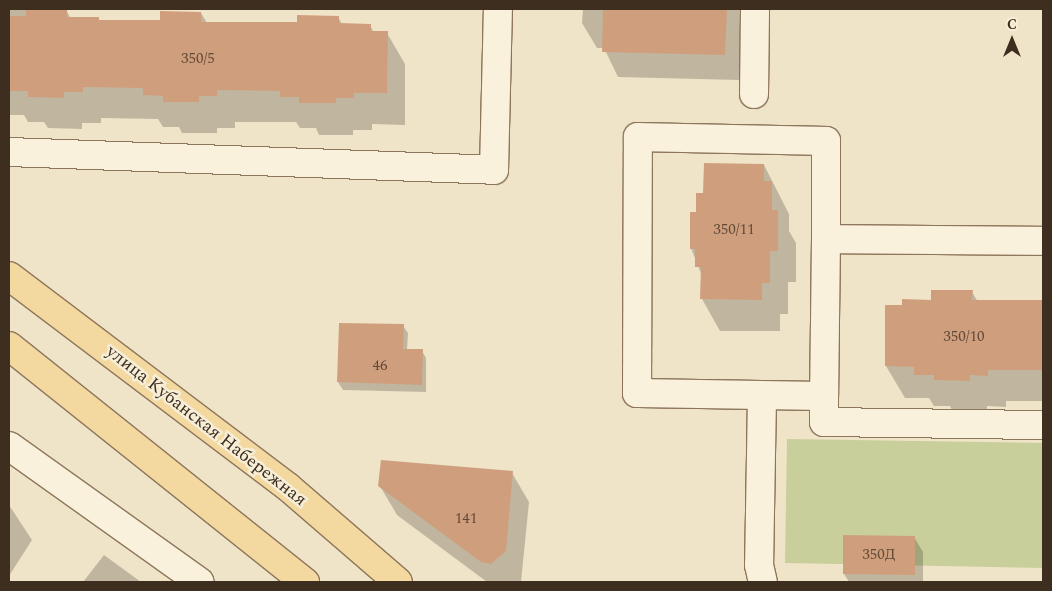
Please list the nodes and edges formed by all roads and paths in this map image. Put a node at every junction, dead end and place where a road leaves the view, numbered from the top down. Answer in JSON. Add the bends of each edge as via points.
{"nodes":[{"id":1,"x":498,"y":9,"type":"edge"},
{"id":2,"x":755,"y":9,"type":"edge"},
{"id":3,"x":754,"y":94,"type":"dead end"},
{"id":4,"x":9,"y":152,"type":"edge"},
{"id":5,"x":826,"y":239,"type":"junction"},
{"id":6,"x":1043,"y":241,"type":"edge"},
{"id":7,"x":9,"y":276,"type":"edge"},
{"id":8,"x":9,"y":346,"type":"edge"},
{"id":9,"x":824,"y":396,"type":"junction"},
{"id":10,"x":762,"y":397,"type":"junction"},
{"id":11,"x":1043,"y":425,"type":"edge"},
{"id":12,"x":9,"y":446,"type":"edge"},
{"id":13,"x":200,"y":582,"type":"edge"},
{"id":14,"x":306,"y":582,"type":"edge"},
{"id":15,"x":398,"y":582,"type":"edge"},
{"id":16,"x":763,"y":582,"type":"edge"}],
"edges":[{"from":1,"to":4,"type":"lane","via":[[494,170]]},
{"from":2,"to":3,"type":"lane"},
{"from":5,"to":6,"type":"lane"},
{"from":5,"to":9,"type":"lane"},
{"from":5,"to":10,"type":"lane","via":[[826,141],[638,137],[637,394]]},
{"from":7,"to":15,"type":"main road","name":"улица Кубанская Набережная","via":[[288,487]]},
{"from":8,"to":14,"type":"main road"},
{"from":9,"to":10,"type":"lane"},
{"from":9,"to":11,"type":"lane","via":[[824,422]]},
{"from":10,"to":16,"type":"lane","via":[[759,565]]},
{"from":12,"to":13,"type":"lane"}]}
